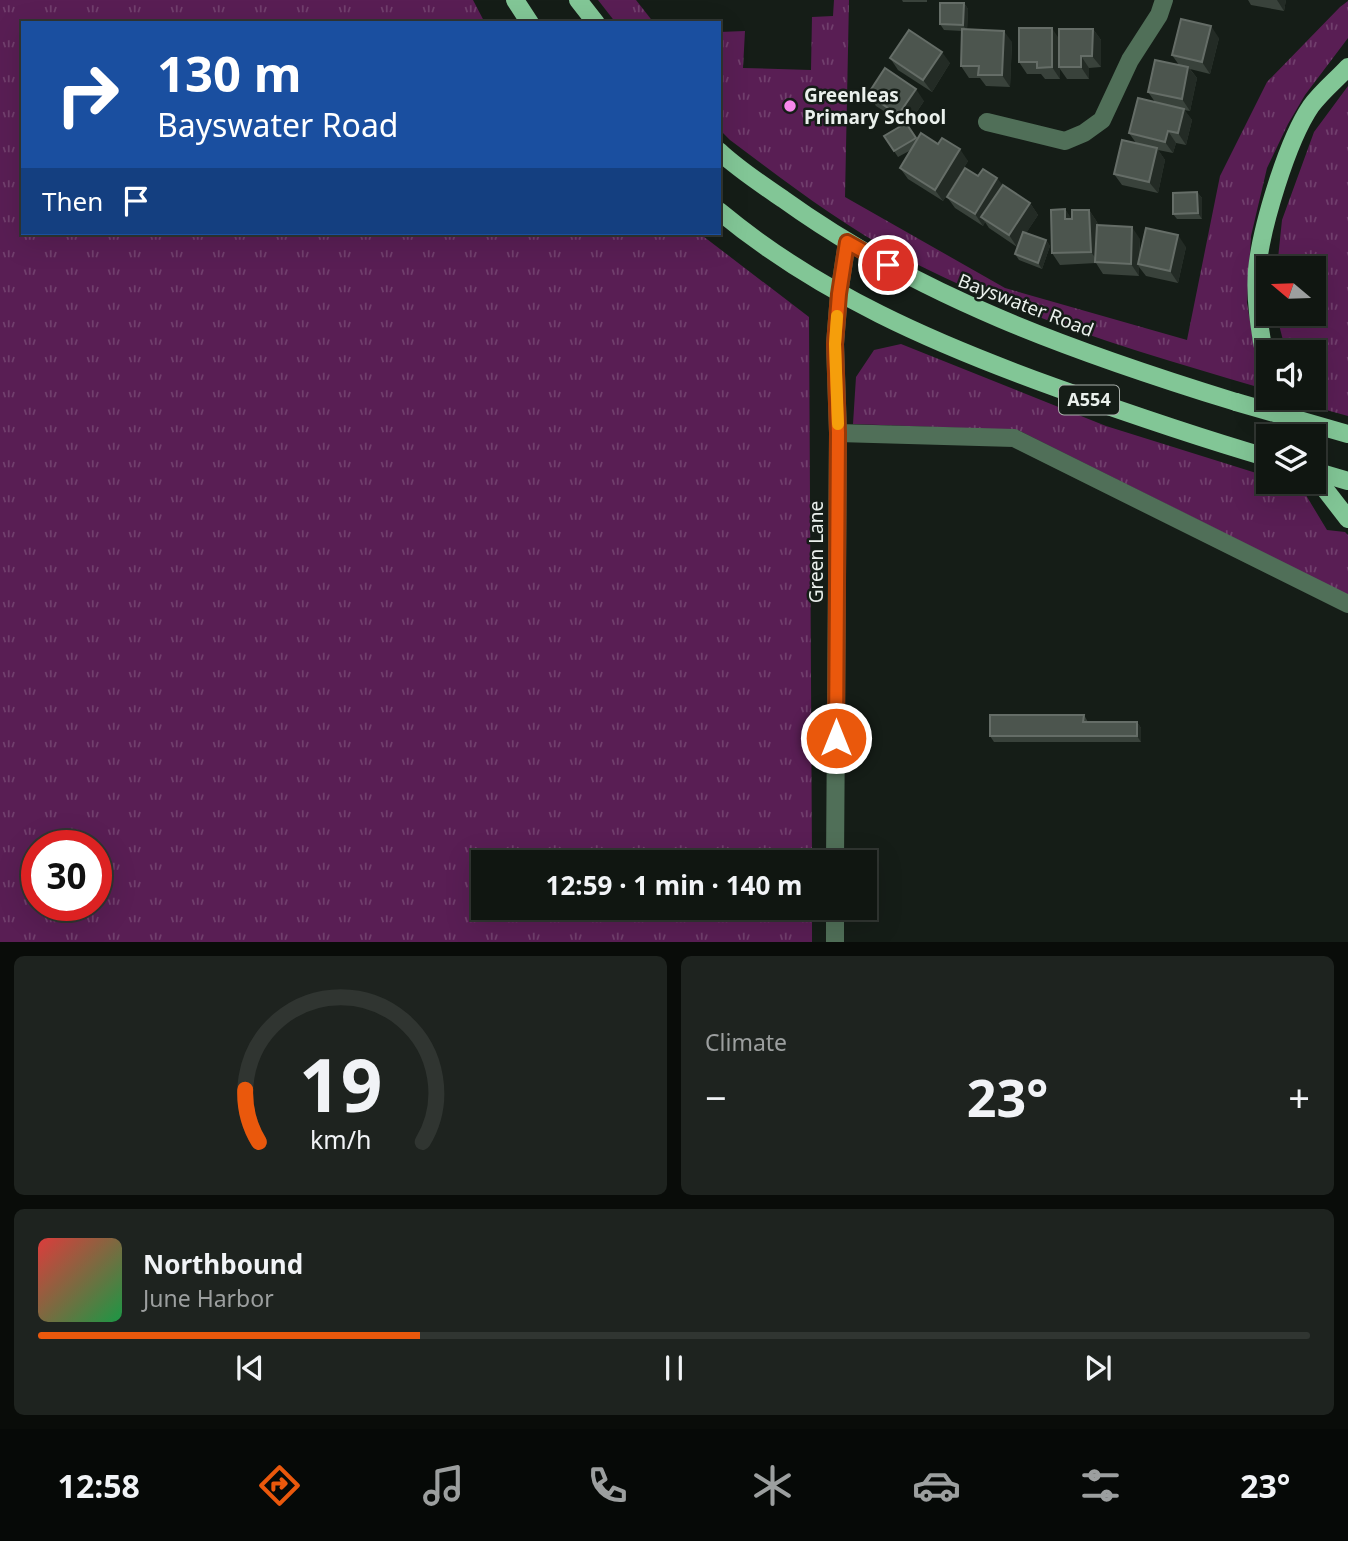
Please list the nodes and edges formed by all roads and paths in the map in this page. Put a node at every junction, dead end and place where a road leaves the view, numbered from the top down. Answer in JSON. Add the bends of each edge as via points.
{"nodes":[{"id":1,"x":515,"y":0,"type":"edge"},
{"id":2,"x":579,"y":0,"type":"edge"},
{"id":3,"x":1164,"y":0,"type":"edge"},
{"id":4,"x":529,"y":21,"type":"edge"},
{"id":5,"x":595,"y":21,"type":"edge"},
{"id":6,"x":1348,"y":67,"type":"edge"},
{"id":7,"x":986,"y":122,"type":"dead end"},
{"id":8,"x":721,"y":152,"type":"edge"},
{"id":9,"x":721,"y":213,"type":"edge"},
{"id":10,"x":847,"y":242,"type":"junction"},
{"id":11,"x":839,"y":294,"type":"junction"},
{"id":12,"x":1262,"y":340,"type":"edge"},
{"id":13,"x":838,"y":433,"type":"junction"},
{"id":14,"x":1348,"y":434,"type":"edge"},
{"id":15,"x":1256,"y":453,"type":"edge"},
{"id":16,"x":1326,"y":476,"type":"edge"},
{"id":17,"x":1348,"y":481,"type":"edge"},
{"id":18,"x":1326,"y":489,"type":"edge"},
{"id":19,"x":1348,"y":519,"type":"edge"},
{"id":20,"x":1348,"y":604,"type":"edge"},
{"id":21,"x":835,"y":850,"type":"edge"},
{"id":22,"x":835,"y":920,"type":"edge"},
{"id":23,"x":835,"y":942,"type":"edge"}],
"edges":[{"from":1,"to":4,"type":"main road"},
{"from":2,"to":5,"type":"main road"},
{"from":3,"to":7,"type":"street","via":[[1102,120],[1084,133],[1065,141]]},
{"from":6,"to":12,"type":"main road","via":[[1311,107],[1287,154],[1257,270]]},
{"from":8,"to":10,"type":"main road","name":"Bayswater Road","number":"A554"},
{"from":9,"to":11,"type":"main road","number":"A554","via":[[755,241]]},
{"from":10,"to":11,"type":"street","name":"Green Lane"},
{"from":10,"to":14,"type":"main road","name":"Bayswater Road","number":"A554","bridge":true,"via":[[962,303],[1162,379]]},
{"from":11,"to":13,"type":"street","name":"Green Lane","via":[[835,344]]},
{"from":11,"to":15,"type":"main road","number":"A554","via":[[920,336],[987,363]]},
{"from":13,"to":20,"type":"street","via":[[1014,438]]},
{"from":13,"to":21,"type":"street","name":"Green Lane"},
{"from":16,"to":17,"type":"main road"},
{"from":18,"to":19,"type":"main road"},
{"from":22,"to":23,"type":"street"}]}
